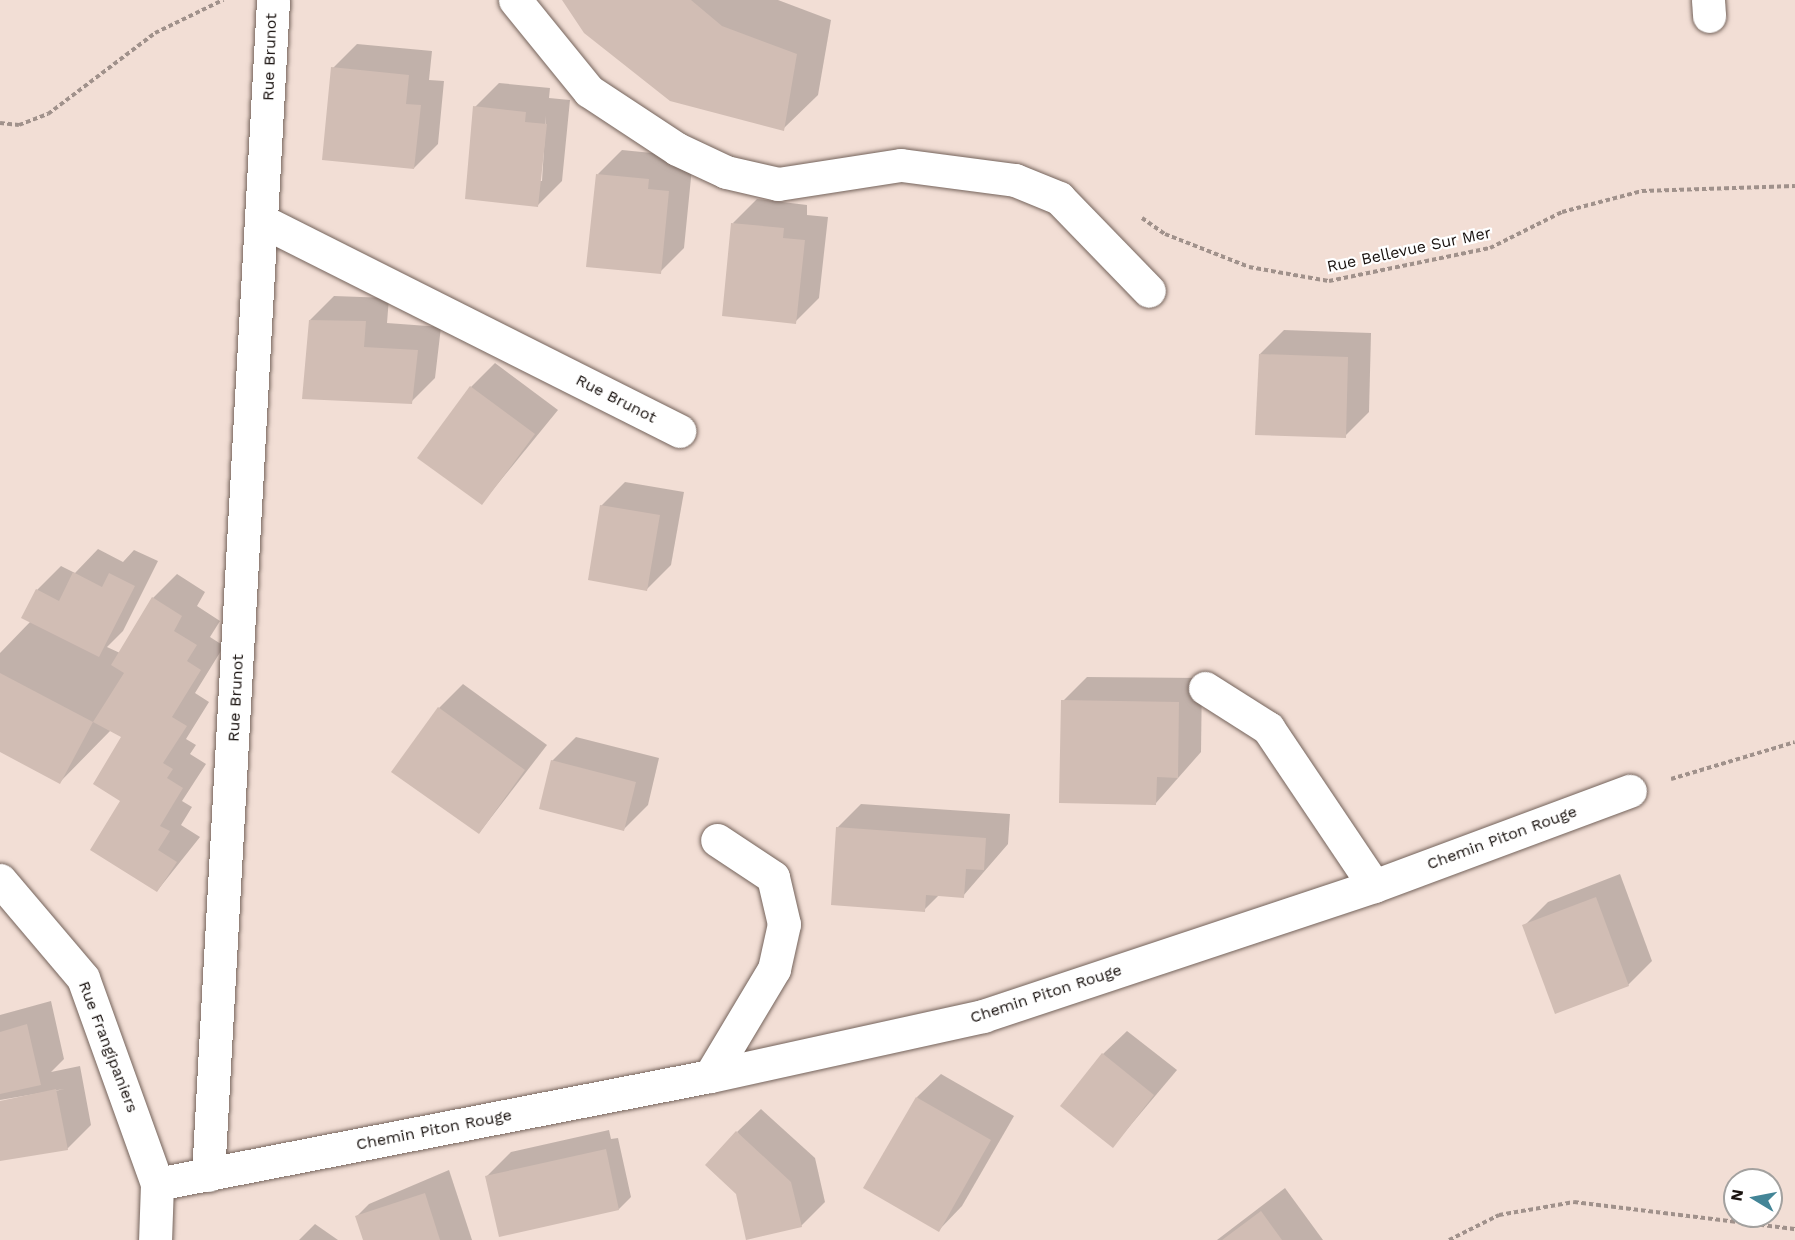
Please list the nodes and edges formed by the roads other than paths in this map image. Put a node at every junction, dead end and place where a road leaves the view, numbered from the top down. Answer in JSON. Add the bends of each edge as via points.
{"nodes":[{"id":1,"x":273,"y":0,"type":"edge"},
{"id":2,"x":515,"y":0,"type":"edge"},
{"id":3,"x":264,"y":222,"type":"junction"},
{"id":4,"x":1149,"y":291,"type":"dead end"},
{"id":5,"x":679,"y":431,"type":"dead end"},
{"id":6,"x":1205,"y":688,"type":"dead end"},
{"id":7,"x":1630,"y":791,"type":"road end"},
{"id":8,"x":717,"y":840,"type":"dead end"},
{"id":9,"x":0,"y":880,"type":"edge"},
{"id":10,"x":1374,"y":885,"type":"junction"},
{"id":11,"x":710,"y":1076,"type":"junction"},
{"id":12,"x":207,"y":1175,"type":"junction"},
{"id":13,"x":157,"y":1184,"type":"junction"},
{"id":14,"x":155,"y":1240,"type":"edge"}],
"edges":[{"from":1,"to":3,"type":"street","name":"Rue Brunot"},
{"from":2,"to":4,"type":"street","via":[[589,91],[677,149],[726,172],[778,184],[901,165],[1015,180],[1059,198]]},
{"from":3,"to":5,"type":"street","name":"Rue Brunot"},
{"from":3,"to":12,"type":"street","name":"Rue Brunot"},
{"from":6,"to":10,"type":"street","via":[[1268,728]]},
{"from":7,"to":10,"type":"street","name":"Chemin Piton Rouge"},
{"from":8,"to":11,"type":"street","via":[[772,877],[784,924],[774,969]]},
{"from":9,"to":13,"type":"street","name":"Rue Frangipaniers","via":[[83,978]]},
{"from":10,"to":11,"type":"street","name":"Chemin Piton Rouge","via":[[983,1016]]},
{"from":11,"to":12,"type":"street","name":"Chemin Piton Rouge"},
{"from":12,"to":13,"type":"street","name":"Chemin Piton Rouge"},
{"from":13,"to":14,"type":"street","name":"Rue Frangipaniers"}]}
